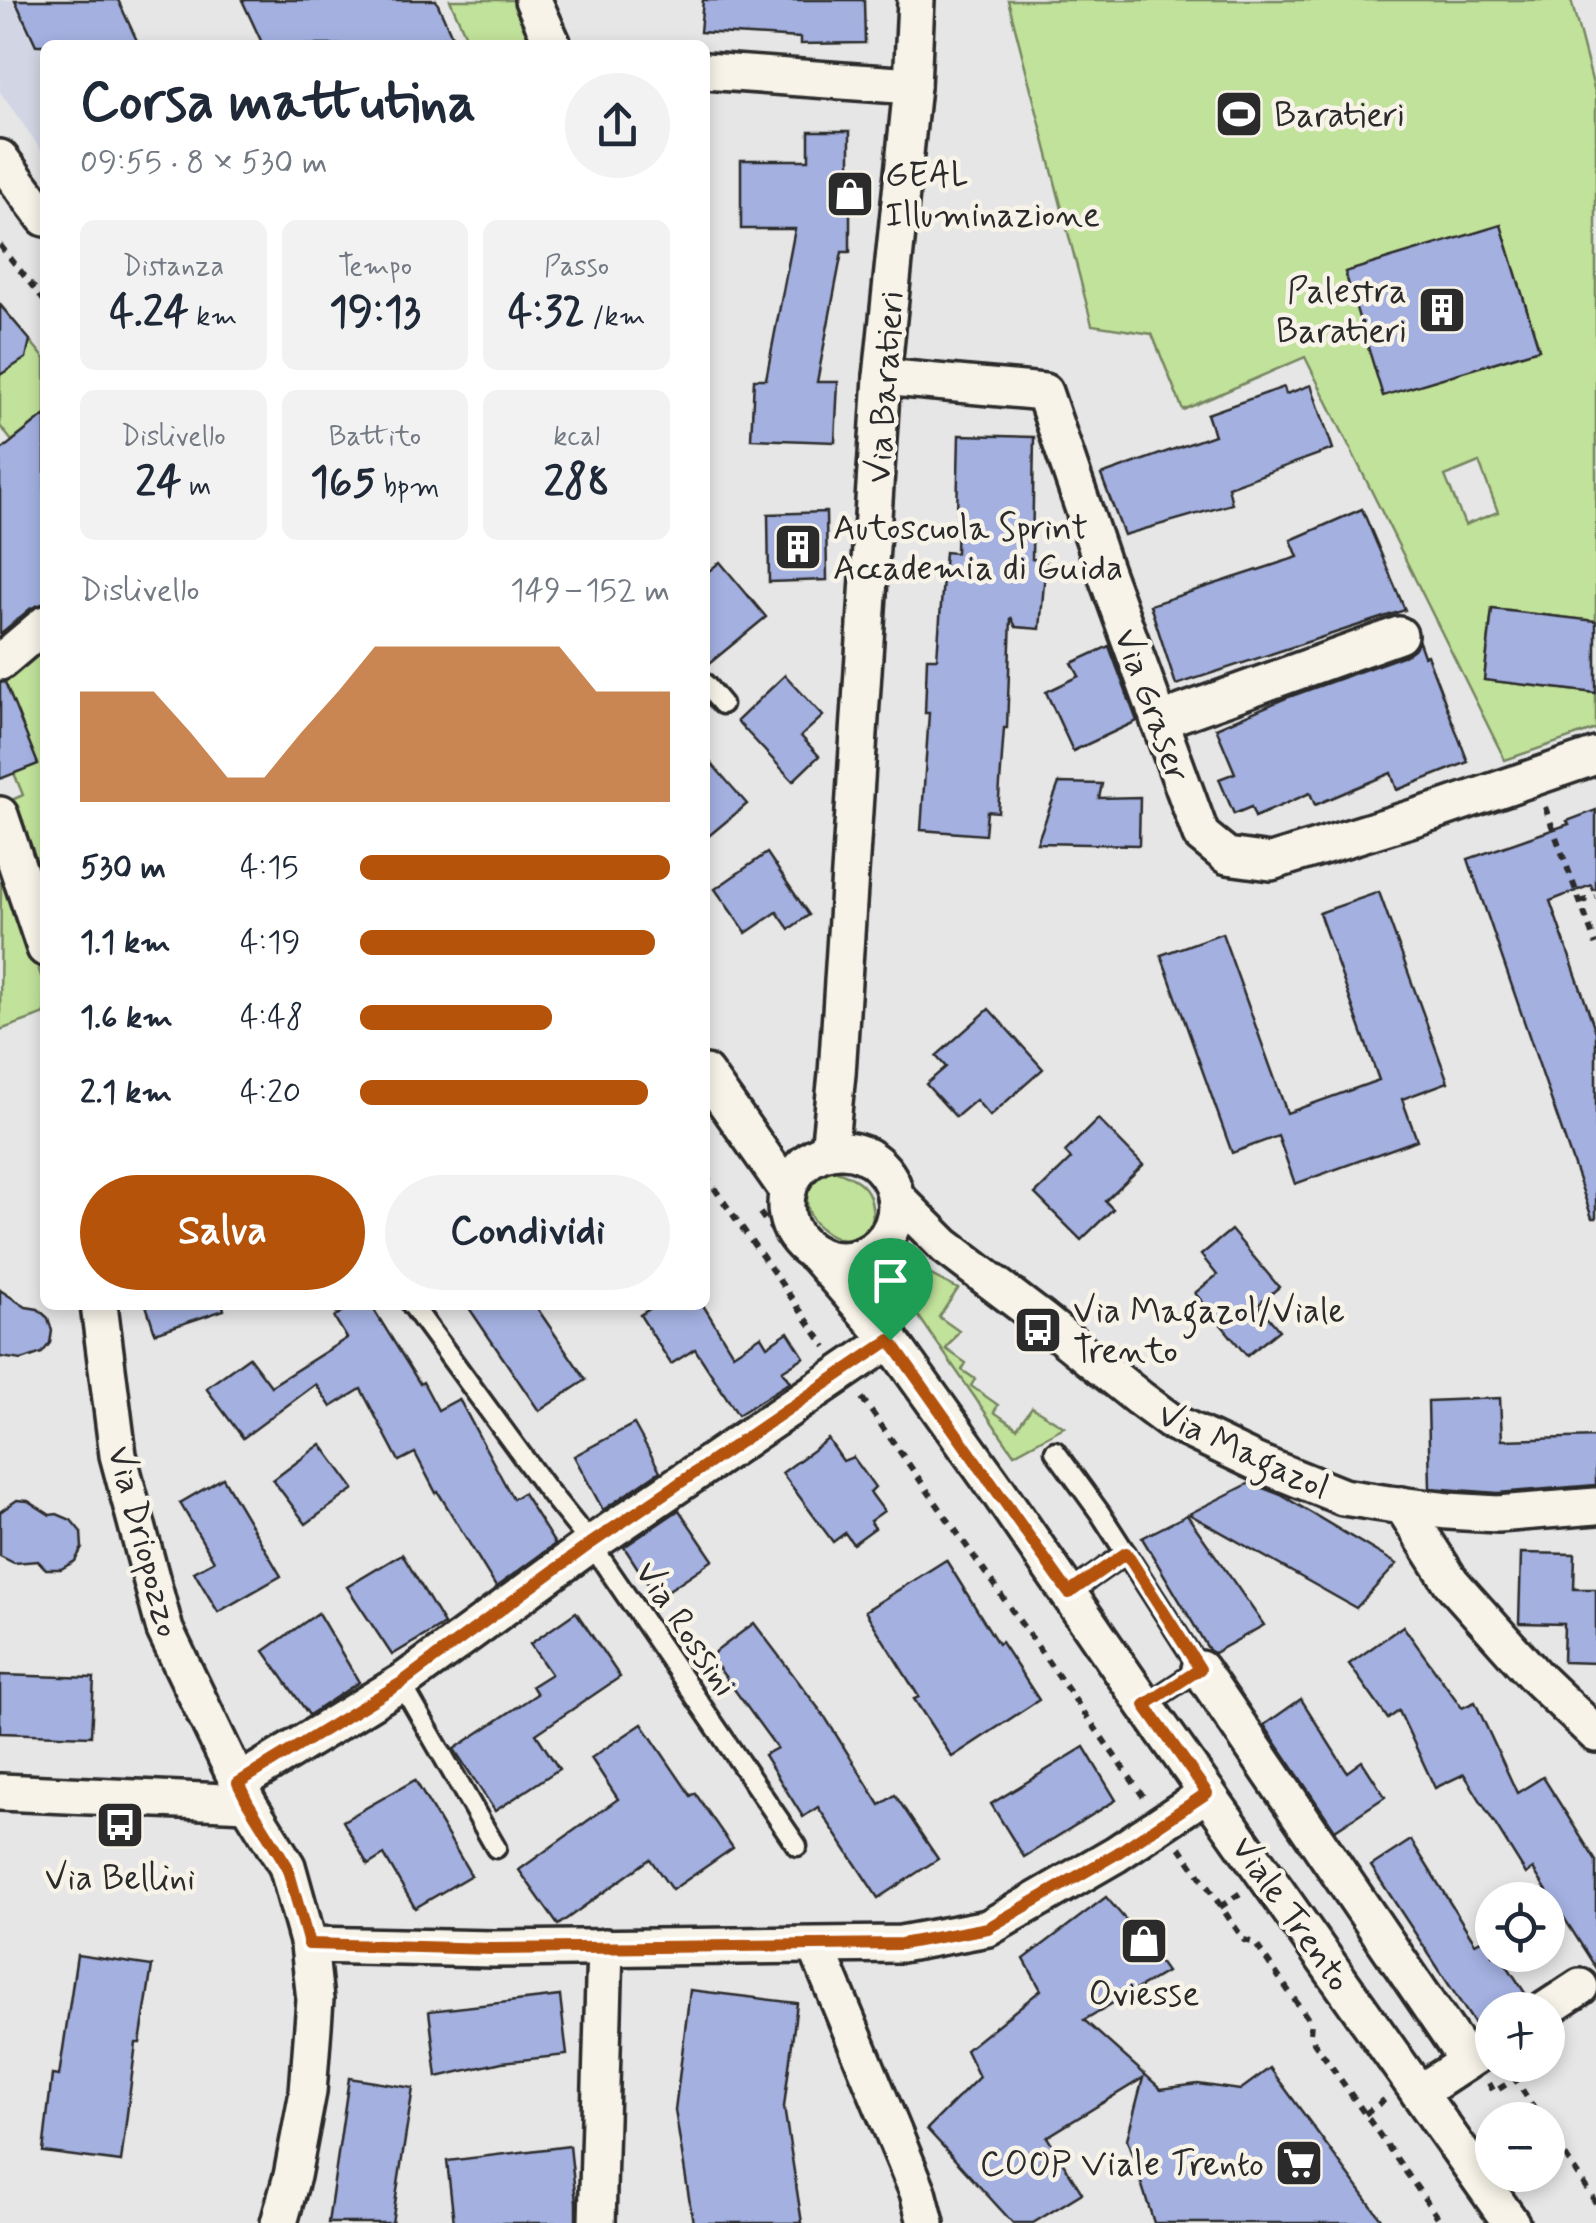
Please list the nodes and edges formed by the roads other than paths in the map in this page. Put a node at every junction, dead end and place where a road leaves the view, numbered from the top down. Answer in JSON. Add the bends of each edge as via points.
{"nodes":[{"id":1,"x":533,"y":0,"type":"edge"},
{"id":2,"x":916,"y":0,"type":"edge"},
{"id":3,"x":551,"y":40,"type":"edge"},
{"id":4,"x":710,"y":70,"type":"edge"},
{"id":5,"x":912,"y":86,"type":"junction"},
{"id":6,"x":0,"y":158,"type":"edge"},
{"id":7,"x":40,"y":211,"type":"edge"},
{"id":8,"x":882,"y":377,"type":"junction"},
{"id":9,"x":40,"y":628,"type":"edge"},
{"id":10,"x":1398,"y":635,"type":"dead end"},
{"id":11,"x":0,"y":662,"type":"edge"},
{"id":12,"x":710,"y":690,"type":"edge"},
{"id":13,"x":722,"y":704,"type":"dead end"},
{"id":14,"x":1159,"y":721,"type":"junction"},
{"id":15,"x":1596,"y":756,"type":"edge"},
{"id":16,"x":4,"y":827,"type":"edge"},
{"id":17,"x":40,"y":933,"type":"edge"},
{"id":18,"x":837,"y":1074,"type":"junction"},
{"id":19,"x":710,"y":1079,"type":"edge"},
{"id":20,"x":865,"y":1156,"type":"junction"},
{"id":21,"x":806,"y":1170,"type":"junction"},
{"id":22,"x":895,"y":1196,"type":"junction"},
{"id":23,"x":945,"y":1246,"type":"junction"},
{"id":24,"x":872,"y":1250,"type":"junction"},
{"id":25,"x":815,"y":1254,"type":"junction"},
{"id":26,"x":100,"y":1310,"type":"edge"},
{"id":27,"x":416,"y":1310,"type":"edge"},
{"id":28,"x":890,"y":1340,"type":"junction"},
{"id":29,"x":1055,"y":1451,"type":"dead end"},
{"id":30,"x":1402,"y":1506,"type":"junction"},
{"id":31,"x":1596,"y":1506,"type":"edge"},
{"id":32,"x":590,"y":1544,"type":"junction"},
{"id":33,"x":1126,"y":1553,"type":"junction"},
{"id":34,"x":1069,"y":1593,"type":"junction"},
{"id":35,"x":1200,"y":1669,"type":"junction"},
{"id":36,"x":401,"y":1683,"type":"junction"},
{"id":37,"x":1145,"y":1705,"type":"junction"},
{"id":38,"x":1596,"y":1734,"type":"edge"},
{"id":39,"x":0,"y":1792,"type":"edge"},
{"id":40,"x":243,"y":1793,"type":"junction"},
{"id":41,"x":1207,"y":1793,"type":"junction"},
{"id":42,"x":797,"y":1846,"type":"dead end"},
{"id":43,"x":496,"y":1848,"type":"dead end"},
{"id":44,"x":309,"y":1944,"type":"junction"},
{"id":45,"x":816,"y":1946,"type":"junction"},
{"id":46,"x":605,"y":1947,"type":"junction"},
{"id":47,"x":1580,"y":1986,"type":"dead end"},
{"id":48,"x":1565,"y":1996,"type":"edge"},
{"id":49,"x":1475,"y":2050,"type":"edge"},
{"id":50,"x":1475,"y":2056,"type":"edge"},
{"id":51,"x":1404,"y":2096,"type":"junction"},
{"id":52,"x":280,"y":2223,"type":"edge"},
{"id":53,"x":597,"y":2223,"type":"edge"},
{"id":54,"x":926,"y":2223,"type":"edge"},
{"id":55,"x":1511,"y":2223,"type":"edge"}],
"edges":[{"from":1,"to":3,"type":"street"},
{"from":2,"to":5,"type":"street","name":"Via Baratieri"},
{"from":4,"to":5,"type":"street"},
{"from":5,"to":8,"type":"street","name":"Via Baratieri"},
{"from":6,"to":7,"type":"street"},
{"from":8,"to":14,"type":"street","name":"Via Graser","via":[[1044,392]]},
{"from":8,"to":18,"type":"street","name":"Via Baratieri"},
{"from":9,"to":11,"type":"street"},
{"from":10,"to":14,"type":"street"},
{"from":12,"to":13,"type":"lane"},
{"from":14,"to":15,"type":"street","name":"Via Graser","via":[[1201,836],[1228,856],[1271,862]]},
{"from":16,"to":17,"type":"street"},
{"from":18,"to":20,"type":"street","name":"Via Baratieri"},
{"from":18,"to":21,"type":"street","name":"Via Baratieri"},
{"from":19,"to":21,"type":"street","name":"Viale Trento","via":[[744,1126]]},
{"from":20,"to":21,"type":"street","via":[[847,1150]]},
{"from":20,"to":22,"type":"street","via":[[890,1180]]},
{"from":21,"to":25,"type":"street","name":"Viale Trento","via":[[786,1210],[790,1227]]},
{"from":22,"to":23,"type":"street","name":"Via Magazol"},
{"from":22,"to":24,"type":"street","via":[[892,1226]]},
{"from":23,"to":24,"type":"street"},
{"from":23,"to":30,"type":"street","name":"Via Magazol","via":[[1170,1421],[1342,1497]]},
{"from":24,"to":25,"type":"street","via":[[850,1259]]},
{"from":24,"to":28,"type":"street","name":"Viale Trento"},
{"from":25,"to":28,"type":"street","name":"Viale Trento"},
{"from":26,"to":40,"type":"street","name":"Via Driopozzo","via":[[118,1454],[165,1630]]},
{"from":27,"to":32,"type":"lane","name":"Via Rossini"},
{"from":28,"to":32,"type":"street"},
{"from":28,"to":34,"type":"street","name":"Viale Trento"},
{"from":29,"to":33,"type":"lane"},
{"from":30,"to":31,"type":"street","name":"Via Magazol","via":[[1498,1514]]},
{"from":30,"to":38,"type":"street","via":[[1451,1582]]},
{"from":32,"to":36,"type":"street"},
{"from":32,"to":42,"type":"lane","name":"Via Rossini"},
{"from":33,"to":34,"type":"lane"},
{"from":33,"to":35,"type":"lane"},
{"from":34,"to":37,"type":"street","name":"Viale Trento"},
{"from":35,"to":37,"type":"lane"},
{"from":35,"to":49,"type":"street"},
{"from":36,"to":40,"type":"street"},
{"from":36,"to":43,"type":"lane"},
{"from":37,"to":41,"type":"street","name":"Viale Trento"},
{"from":39,"to":40,"type":"street"},
{"from":40,"to":44,"type":"street","name":"Via Driopozzo","via":[[287,1866]]},
{"from":41,"to":45,"type":"street","via":[[988,1928],[901,1944]]},
{"from":41,"to":51,"type":"street","name":"Viale Trento"},
{"from":44,"to":46,"type":"street"},
{"from":44,"to":52,"type":"street","name":"Via Driopozzo","via":[[314,2000],[308,2092]]},
{"from":45,"to":46,"type":"street"},
{"from":45,"to":54,"type":"street"},
{"from":46,"to":53,"type":"street"},
{"from":47,"to":48,"type":"street"},
{"from":50,"to":51,"type":"street"},
{"from":51,"to":55,"type":"street","name":"Viale Trento"}]}
